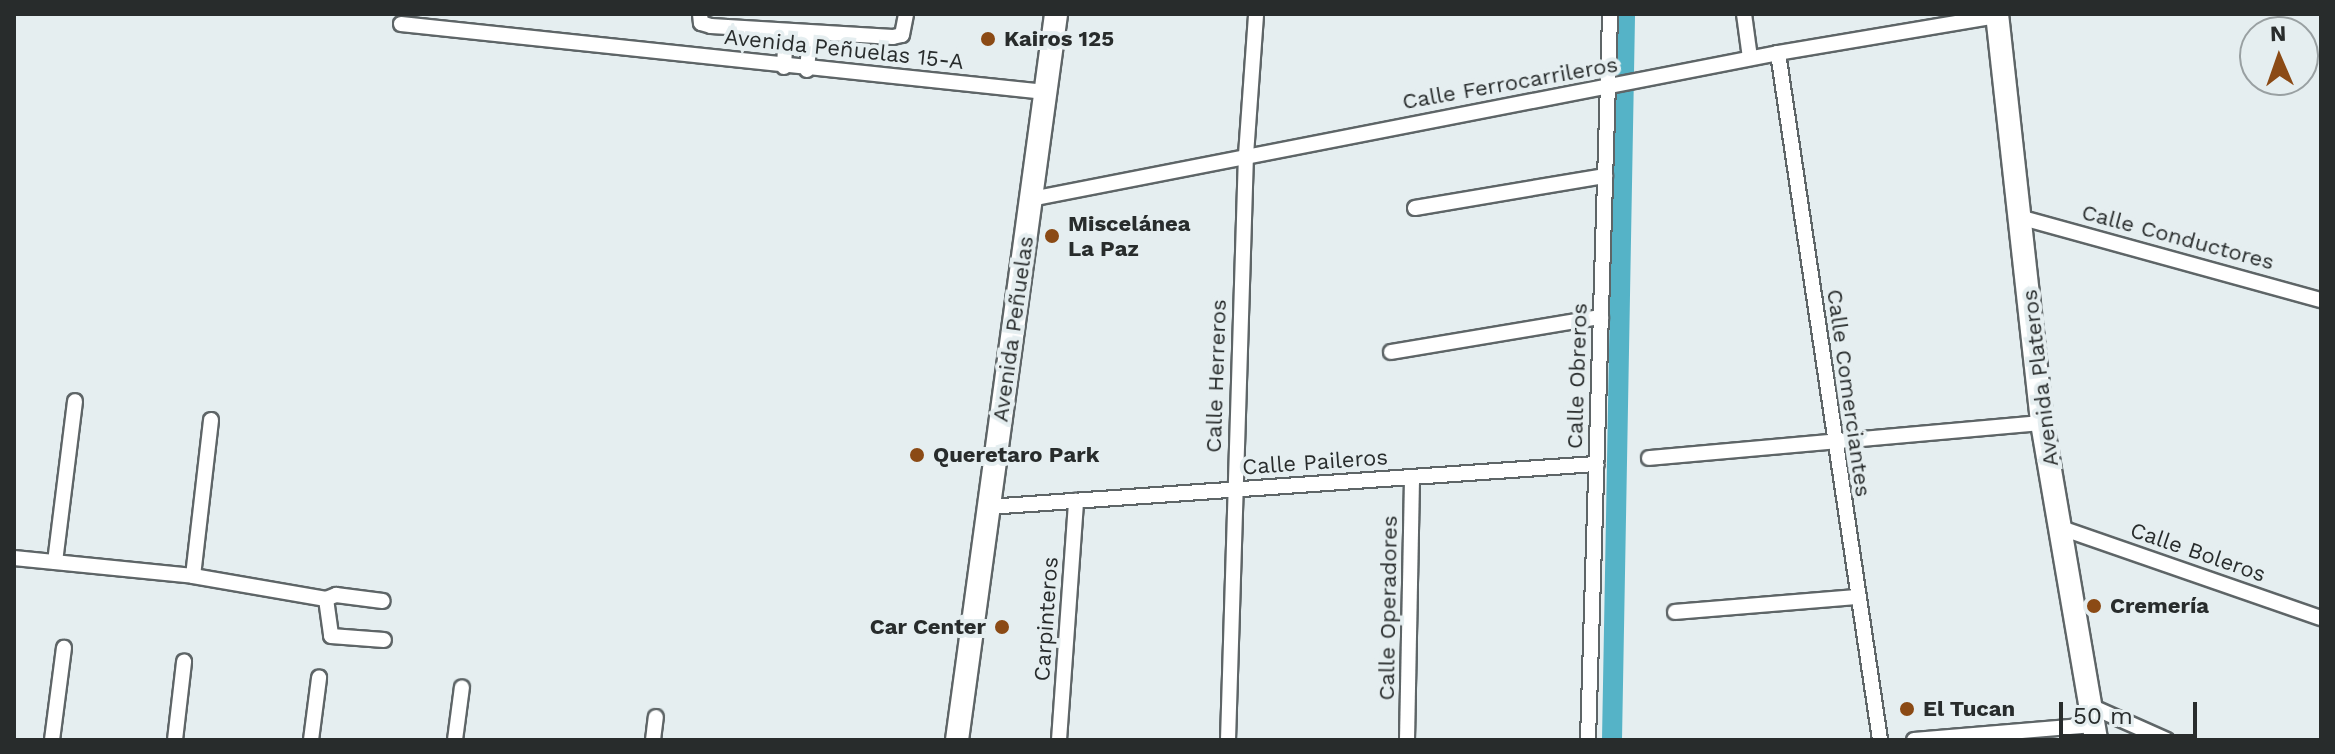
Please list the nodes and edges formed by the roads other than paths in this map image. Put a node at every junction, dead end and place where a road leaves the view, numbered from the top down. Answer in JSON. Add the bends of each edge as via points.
{"nodes":[{"id":1,"x":700,"y":14,"type":"edge"},
{"id":2,"x":906,"y":14,"type":"edge"},
{"id":3,"x":1056,"y":14,"type":"edge"},
{"id":4,"x":1256,"y":14,"type":"edge"},
{"id":5,"x":1610,"y":14,"type":"edge"},
{"id":6,"x":1744,"y":14,"type":"edge"},
{"id":7,"x":1997,"y":15,"type":"edge"},
{"id":8,"x":463,"y":20,"type":"edge"},
{"id":9,"x":484,"y":22,"type":"edge"},
{"id":10,"x":401,"y":24,"type":"dead end"},
{"id":11,"x":786,"y":32,"type":"junction"},
{"id":12,"x":810,"y":34,"type":"junction"},
{"id":13,"x":1778,"y":53,"type":"junction"},
{"id":14,"x":1750,"y":58,"type":"junction"},
{"id":15,"x":784,"y":67,"type":"junction"},
{"id":16,"x":807,"y":70,"type":"junction"},
{"id":17,"x":1614,"y":86,"type":"junction"},
{"id":18,"x":1045,"y":92,"type":"junction"},
{"id":19,"x":1246,"y":155,"type":"junction"},
{"id":20,"x":1605,"y":176,"type":"junction"},
{"id":21,"x":1031,"y":199,"type":"junction"},
{"id":22,"x":1415,"y":208,"type":"dead end"},
{"id":23,"x":2023,"y":218,"type":"junction"},
{"id":24,"x":2321,"y":300,"type":"edge"},
{"id":25,"x":1601,"y":317,"type":"junction"},
{"id":26,"x":1391,"y":352,"type":"dead end"},
{"id":27,"x":75,"y":401,"type":"dead end"},
{"id":28,"x":211,"y":420,"type":"dead end"},
{"id":29,"x":2042,"y":423,"type":"junction"},
{"id":30,"x":1833,"y":442,"type":"junction"},
{"id":31,"x":1649,"y":458,"type":"dead end"},
{"id":32,"x":1596,"y":464,"type":"junction"},
{"id":33,"x":1412,"y":477,"type":"junction"},
{"id":34,"x":1233,"y":490,"type":"junction"},
{"id":35,"x":1076,"y":501,"type":"junction"},
{"id":36,"x":988,"y":507,"type":"junction"},
{"id":37,"x":2061,"y":528,"type":"junction"},
{"id":38,"x":14,"y":558,"type":"edge"},
{"id":39,"x":55,"y":562,"type":"junction"},
{"id":40,"x":193,"y":576,"type":"junction"},
{"id":41,"x":1858,"y":597,"type":"junction"},
{"id":42,"x":326,"y":599,"type":"junction"},
{"id":43,"x":383,"y":601,"type":"dead end"},
{"id":44,"x":1675,"y":612,"type":"dead end"},
{"id":45,"x":2321,"y":618,"type":"edge"},
{"id":46,"x":384,"y":640,"type":"dead end"},
{"id":47,"x":64,"y":648,"type":"dead end"},
{"id":48,"x":184,"y":662,"type":"dead end"},
{"id":49,"x":319,"y":678,"type":"dead end"},
{"id":50,"x":462,"y":687,"type":"dead end"},
{"id":51,"x":656,"y":717,"type":"dead end"},
{"id":52,"x":2092,"y":723,"type":"edge"},
{"id":53,"x":52,"y":740,"type":"edge"},
{"id":54,"x":175,"y":740,"type":"edge"},
{"id":55,"x":311,"y":740,"type":"edge"},
{"id":56,"x":455,"y":740,"type":"edge"},
{"id":57,"x":653,"y":740,"type":"edge"},
{"id":58,"x":957,"y":740,"type":"edge"},
{"id":59,"x":1059,"y":740,"type":"edge"},
{"id":60,"x":1228,"y":740,"type":"edge"},
{"id":61,"x":1407,"y":740,"type":"edge"},
{"id":62,"x":1588,"y":740,"type":"edge"},
{"id":63,"x":1880,"y":740,"type":"edge"},
{"id":64,"x":1914,"y":740,"type":"edge"},
{"id":65,"x":2167,"y":740,"type":"edge"}],
"edges":[{"from":1,"to":11,"type":"street","via":[[701,23],[711,26]]},
{"from":2,"to":12,"type":"street","via":[[902,35],[893,37]]},
{"from":3,"to":18,"type":"street","name":"Avenida Peñuelas"},
{"from":4,"to":19,"type":"street","name":"Calle Herreros"},
{"from":5,"to":17,"type":"street","name":"Calle Obreros"},
{"from":6,"to":14,"type":"street"},
{"from":7,"to":13,"type":"street","name":"Calle Ferrocarrileros"},
{"from":7,"to":23,"type":"street","name":"Avenida Plateros"},
{"from":8,"to":9,"type":"street","name":"Avenida Peñuelas 15-A"},
{"from":8,"to":10,"type":"street","name":"Avenida Peñuelas 15-A"},
{"from":9,"to":15,"type":"street","name":"Avenida Peñuelas 15-A"},
{"from":11,"to":12,"type":"street"},
{"from":11,"to":15,"type":"street"},
{"from":12,"to":16,"type":"street"},
{"from":13,"to":14,"type":"street","name":"Calle Ferrocarrileros"},
{"from":13,"to":30,"type":"street","name":"Calle Comerciantes"},
{"from":14,"to":17,"type":"street","name":"Calle Ferrocarrileros"},
{"from":15,"to":16,"type":"street","name":"Avenida Peñuelas 15-A"},
{"from":16,"to":18,"type":"street","name":"Avenida Peñuelas 15-A"},
{"from":17,"to":19,"type":"street","name":"Calle Ferrocarrileros"},
{"from":17,"to":20,"type":"street","name":"Calle Obreros"},
{"from":18,"to":21,"type":"street","name":"Avenida Peñuelas"},
{"from":19,"to":21,"type":"street","name":"Calle Ferrocarrileros"},
{"from":19,"to":34,"type":"street","name":"Calle Herreros"},
{"from":20,"to":22,"type":"street"},
{"from":20,"to":25,"type":"street","name":"Calle Obreros"},
{"from":21,"to":36,"type":"street","name":"Avenida Peñuelas"},
{"from":23,"to":24,"type":"street","name":"Calle Conductores"},
{"from":23,"to":29,"type":"street","name":"Avenida Plateros"},
{"from":25,"to":26,"type":"street"},
{"from":25,"to":32,"type":"street","name":"Calle Obreros"},
{"from":27,"to":39,"type":"street"},
{"from":28,"to":40,"type":"street"},
{"from":29,"to":30,"type":"street"},
{"from":29,"to":37,"type":"street","name":"Avenida Plateros"},
{"from":30,"to":31,"type":"street"},
{"from":30,"to":41,"type":"street","name":"Calle Comerciantes"},
{"from":32,"to":33,"type":"street","name":"Calle Paileros"},
{"from":32,"to":62,"type":"street","name":"Calle Obreros"},
{"from":33,"to":34,"type":"street","name":"Calle Paileros"},
{"from":33,"to":61,"type":"street","name":"Calle Operadores"},
{"from":34,"to":35,"type":"street","name":"Calle Paileros"},
{"from":34,"to":60,"type":"street","name":"Calle Herreros"},
{"from":35,"to":36,"type":"street","name":"Calle Paileros"},
{"from":35,"to":59,"type":"street","name":"Carpinteros"},
{"from":36,"to":58,"type":"street","name":"Avenida Peñuelas"},
{"from":37,"to":45,"type":"street","name":"Calle Boleros"},
{"from":37,"to":52,"type":"street","name":"Avenida Plateros"},
{"from":38,"to":39,"type":"street"},
{"from":39,"to":40,"type":"street"},
{"from":40,"to":42,"type":"street"},
{"from":41,"to":44,"type":"street"},
{"from":41,"to":63,"type":"street","name":"Calle Comerciantes"},
{"from":42,"to":43,"type":"street","via":[[336,595]]},
{"from":42,"to":46,"type":"street","via":[[331,636]]},
{"from":47,"to":53,"type":"street"},
{"from":48,"to":54,"type":"street"},
{"from":49,"to":55,"type":"street"},
{"from":50,"to":56,"type":"street"},
{"from":51,"to":57,"type":"street"},
{"from":52,"to":64,"type":"street"},
{"from":52,"to":65,"type":"street"}]}
